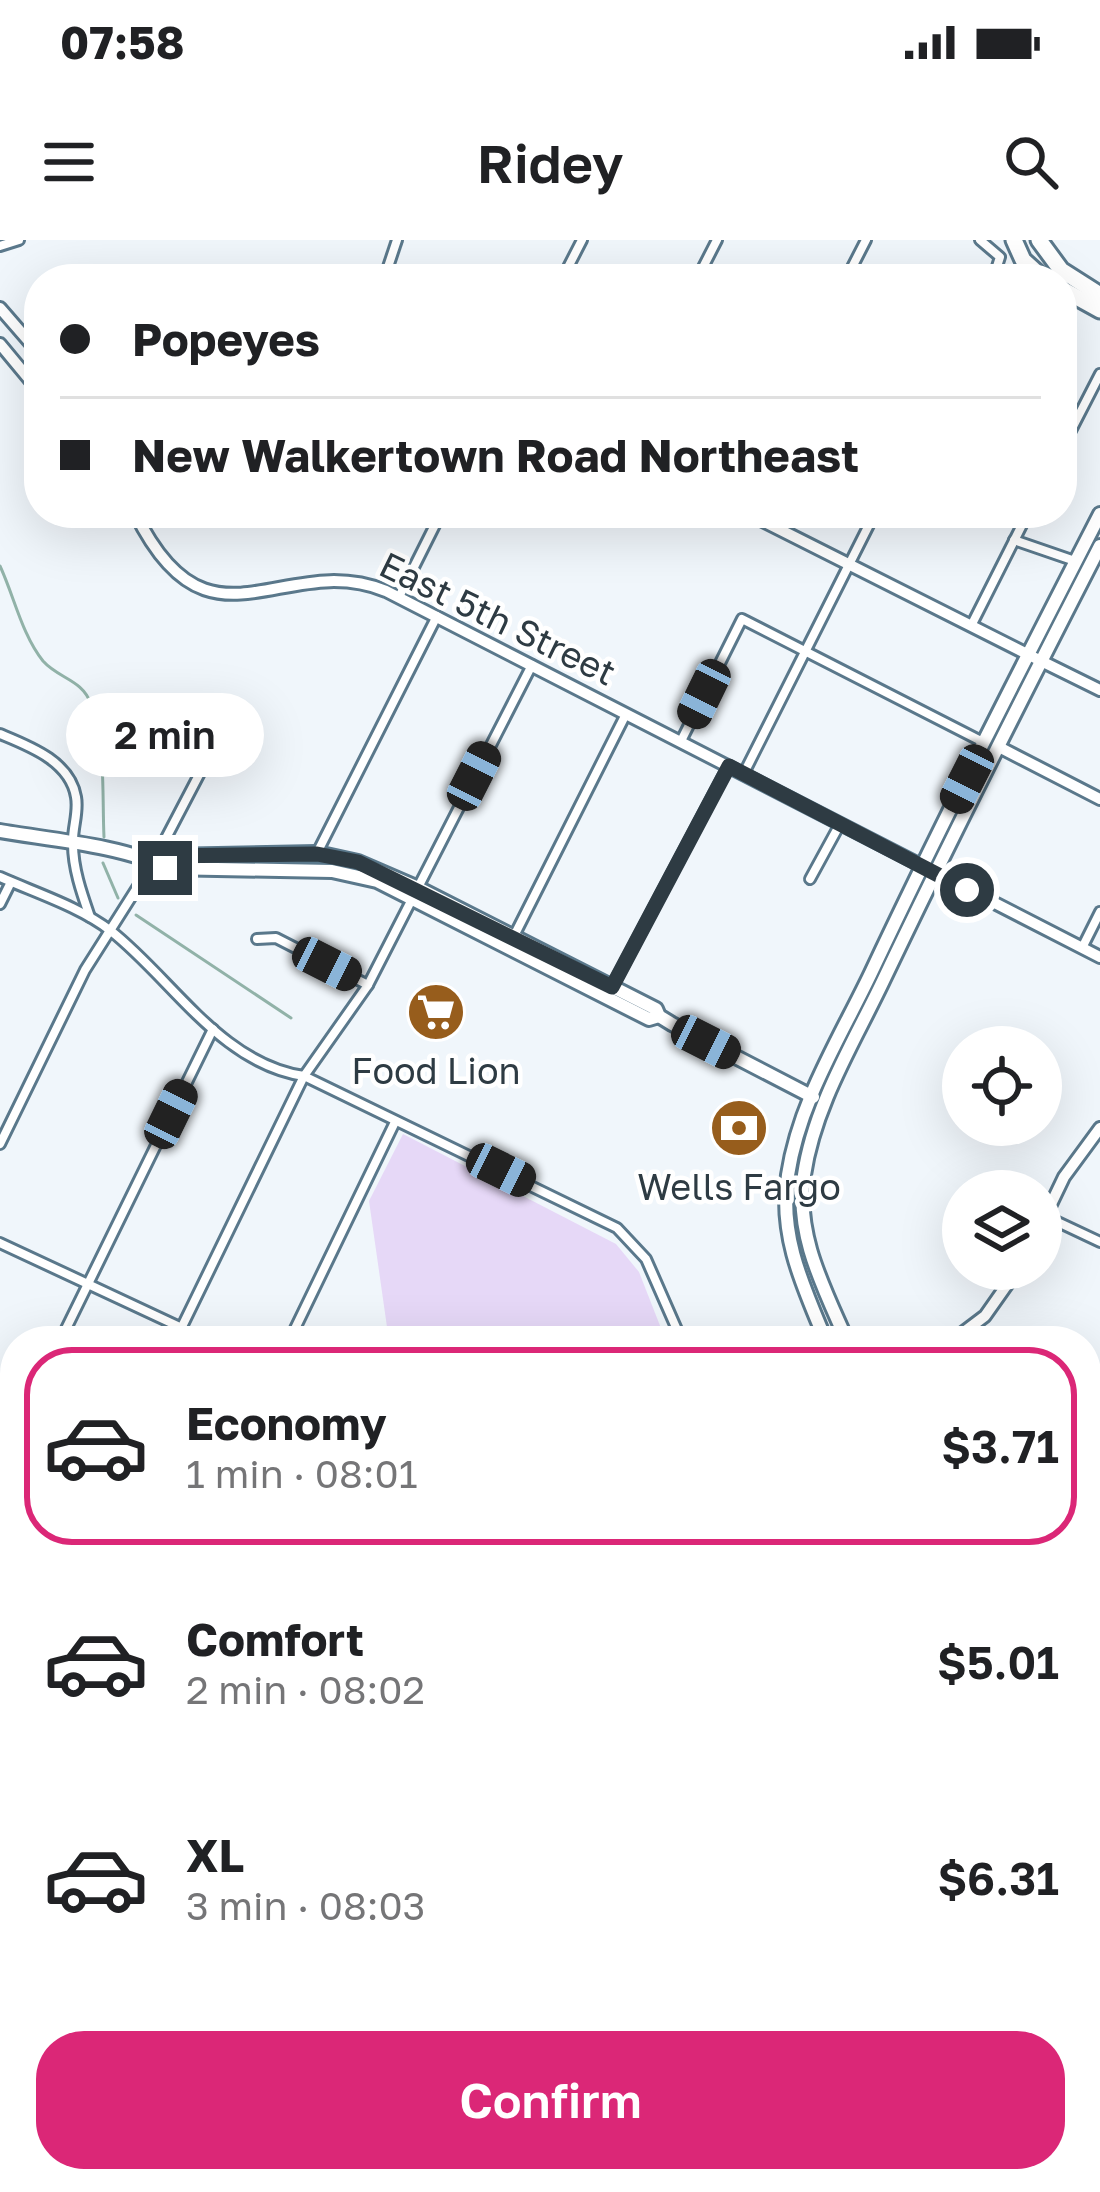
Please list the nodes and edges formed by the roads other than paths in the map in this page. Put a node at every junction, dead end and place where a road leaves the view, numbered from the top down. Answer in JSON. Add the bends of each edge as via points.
{"nodes":[{"id":1,"x":19,"y":240,"type":"edge"},
{"id":2,"x":980,"y":240,"type":"edge"},
{"id":3,"x":0,"y":246,"type":"edge"},
{"id":4,"x":1000,"y":264,"type":"edge"},
{"id":5,"x":0,"y":308,"type":"edge"},
{"id":6,"x":24,"y":336,"type":"edge"},
{"id":7,"x":0,"y":344,"type":"edge"},
{"id":8,"x":24,"y":367,"type":"edge"},
{"id":9,"x":1100,"y":374,"type":"edge"},
{"id":10,"x":1077,"y":419,"type":"edge"},
{"id":11,"x":1100,"y":514,"type":"edge"},
{"id":12,"x":143,"y":528,"type":"edge"},
{"id":13,"x":434,"y":528,"type":"edge"},
{"id":14,"x":777,"y":528,"type":"edge"},
{"id":15,"x":867,"y":528,"type":"edge"},
{"id":16,"x":1020,"y":528,"type":"edge"},
{"id":17,"x":1014,"y":540,"type":"junction"},
{"id":18,"x":1100,"y":546,"type":"edge"},
{"id":19,"x":849,"y":564,"type":"junction"},
{"id":20,"x":1088,"y":567,"type":"edge"},
{"id":21,"x":399,"y":597,"type":"junction"},
{"id":22,"x":437,"y":616,"type":"junction"},
{"id":23,"x":971,"y":626,"type":"junction"},
{"id":24,"x":805,"y":652,"type":"junction"},
{"id":25,"x":1035,"y":658,"type":"junction"},
{"id":26,"x":532,"y":665,"type":"junction"},
{"id":27,"x":1100,"y":690,"type":"edge"},
{"id":28,"x":626,"y":713,"type":"junction"},
{"id":29,"x":224,"y":727,"type":"dead end"},
{"id":30,"x":0,"y":734,"type":"edge"},
{"id":31,"x":681,"y":741,"type":"junction"},
{"id":32,"x":992,"y":745,"type":"junction"},
{"id":33,"x":729,"y":766,"type":"junction"},
{"id":34,"x":744,"y":773,"type":"junction"},
{"id":35,"x":1100,"y":800,"type":"edge"},
{"id":36,"x":840,"y":823,"type":"junction"},
{"id":37,"x":0,"y":831,"type":"edge"},
{"id":38,"x":73,"y":843,"type":"junction"},
{"id":39,"x":317,"y":854,"type":"junction"},
{"id":40,"x":154,"y":861,"type":"junction"},
{"id":41,"x":929,"y":870,"type":"junction"},
{"id":42,"x":249,"y":871,"type":"junction"},
{"id":43,"x":0,"y":878,"type":"edge"},
{"id":44,"x":810,"y":879,"type":"dead end"},
{"id":45,"x":10,"y":882,"type":"junction"},
{"id":46,"x":414,"y":892,"type":"junction"},
{"id":47,"x":0,"y":904,"type":"edge"},
{"id":48,"x":1100,"y":912,"type":"edge"},
{"id":49,"x":90,"y":918,"type":"junction"},
{"id":50,"x":111,"y":931,"type":"junction"},
{"id":51,"x":514,"y":936,"type":"junction"},
{"id":52,"x":257,"y":939,"type":"dead end"},
{"id":53,"x":1082,"y":948,"type":"junction"},
{"id":54,"x":1100,"y":958,"type":"edge"},
{"id":55,"x":368,"y":985,"type":"junction"},
{"id":56,"x":612,"y":987,"type":"junction"},
{"id":57,"x":658,"y":1016,"type":"junction"},
{"id":58,"x":213,"y":1029,"type":"junction"},
{"id":59,"x":304,"y":1076,"type":"junction"},
{"id":60,"x":811,"y":1096,"type":"junction"},
{"id":61,"x":825,"y":1103,"type":"junction"},
{"id":62,"x":395,"y":1122,"type":"junction"},
{"id":63,"x":1100,"y":1128,"type":"edge"},
{"id":64,"x":0,"y":1144,"type":"edge"},
{"id":65,"x":1062,"y":1185,"type":"edge"},
{"id":66,"x":1062,"y":1228,"type":"edge"},
{"id":67,"x":1100,"y":1242,"type":"edge"},
{"id":68,"x":0,"y":1243,"type":"edge"},
{"id":69,"x":88,"y":1285,"type":"junction"},
{"id":70,"x":1003,"y":1290,"type":"edge"},
{"id":71,"x":68,"y":1326,"type":"edge"},
{"id":72,"x":178,"y":1326,"type":"edge"},
{"id":73,"x":183,"y":1326,"type":"edge"},
{"id":74,"x":296,"y":1326,"type":"edge"},
{"id":75,"x":675,"y":1326,"type":"edge"},
{"id":76,"x":820,"y":1326,"type":"edge"},
{"id":77,"x":841,"y":1326,"type":"edge"},
{"id":78,"x":972,"y":1326,"type":"edge"}],
"edges":[{"from":1,"to":3,"type":"street"},
{"from":2,"to":4,"type":"street"},
{"from":5,"to":6,"type":"main road"},
{"from":7,"to":8,"type":"main road"},
{"from":9,"to":10,"type":"street"},
{"from":11,"to":20,"type":"main road"},
{"from":12,"to":21,"type":"main road","name":"East 5th Street","via":[[174,570],[207,590],[244,596],[346,581]]},
{"from":13,"to":21,"type":"street"},
{"from":14,"to":19,"type":"main road"},
{"from":15,"to":19,"type":"street"},
{"from":16,"to":17,"type":"street"},
{"from":17,"to":20,"type":"street"},
{"from":17,"to":23,"type":"street"},
{"from":18,"to":20,"type":"main road"},
{"from":19,"to":23,"type":"main road"},
{"from":19,"to":24,"type":"street"},
{"from":20,"to":25,"type":"main road"},
{"from":21,"to":22,"type":"main road","name":"East 5th Street"},
{"from":22,"to":26,"type":"main road","name":"East 5th Street"},
{"from":22,"to":39,"type":"street"},
{"from":23,"to":25,"type":"main road"},
{"from":24,"to":31,"type":"street","via":[[742,619]]},
{"from":24,"to":32,"type":"street"},
{"from":24,"to":34,"type":"street"},
{"from":25,"to":27,"type":"main road"},
{"from":25,"to":32,"type":"main road"},
{"from":26,"to":28,"type":"main road","name":"East 5th Street"},
{"from":26,"to":46,"type":"street"},
{"from":28,"to":31,"type":"main road","name":"East 5th Street"},
{"from":28,"to":51,"type":"street"},
{"from":29,"to":40,"type":"street"},
{"from":30,"to":38,"type":"street","via":[[44,754],[66,776],[77,800]]},
{"from":31,"to":33,"type":"main road","name":"East 5th Street"},
{"from":32,"to":35,"type":"main road"},
{"from":32,"to":41,"type":"main road"},
{"from":33,"to":34,"type":"main road","name":"East 5th Street"},
{"from":33,"to":56,"type":"street"},
{"from":34,"to":36,"type":"main road","name":"East 5th Street"},
{"from":36,"to":41,"type":"main road","name":"East 5th Street"},
{"from":36,"to":44,"type":"street"},
{"from":37,"to":38,"type":"main road"},
{"from":38,"to":40,"type":"main road"},
{"from":38,"to":49,"type":"street"},
{"from":39,"to":40,"type":"main road"},
{"from":39,"to":42,"type":"main road","via":[[304,862],[253,863]]},
{"from":39,"to":46,"type":"main road","via":[[358,862]]},
{"from":40,"to":42,"type":"main road"},
{"from":40,"to":50,"type":"street"},
{"from":41,"to":53,"type":"main road","name":"East 5th Street"},
{"from":41,"to":60,"type":"main road"},
{"from":41,"to":61,"type":"main road"},
{"from":42,"to":46,"type":"main road","via":[[332,871]]},
{"from":43,"to":45,"type":"street"},
{"from":45,"to":47,"type":"street"},
{"from":45,"to":49,"type":"street"},
{"from":46,"to":51,"type":"main road"},
{"from":46,"to":55,"type":"street"},
{"from":46,"to":57,"type":"main road","via":[[634,1012]]},
{"from":48,"to":53,"type":"street"},
{"from":49,"to":50,"type":"street"},
{"from":50,"to":58,"type":"street"},
{"from":50,"to":64,"type":"street"},
{"from":51,"to":56,"type":"main road"},
{"from":52,"to":55,"type":"street","via":[[276,938]]},
{"from":53,"to":54,"type":"main road","name":"East 5th Street"},
{"from":55,"to":59,"type":"street"},
{"from":56,"to":57,"type":"main road"},
{"from":57,"to":60,"type":"main road"},
{"from":58,"to":59,"type":"street","via":[[274,1068]]},
{"from":58,"to":69,"type":"street"},
{"from":59,"to":62,"type":"street"},
{"from":59,"to":73,"type":"street"},
{"from":60,"to":61,"type":"main road"},
{"from":60,"to":76,"type":"main road","via":[[797,1130],[785,1219]]},
{"from":61,"to":77,"type":"main road","via":[[803,1178],[804,1218],[810,1255]]},
{"from":62,"to":74,"type":"street"},
{"from":62,"to":75,"type":"street","via":[[617,1228],[646,1259]]},
{"from":63,"to":65,"type":"main road"},
{"from":66,"to":67,"type":"street"},
{"from":68,"to":69,"type":"street"},
{"from":69,"to":71,"type":"street"},
{"from":69,"to":72,"type":"street"},
{"from":70,"to":78,"type":"main road"}]}
